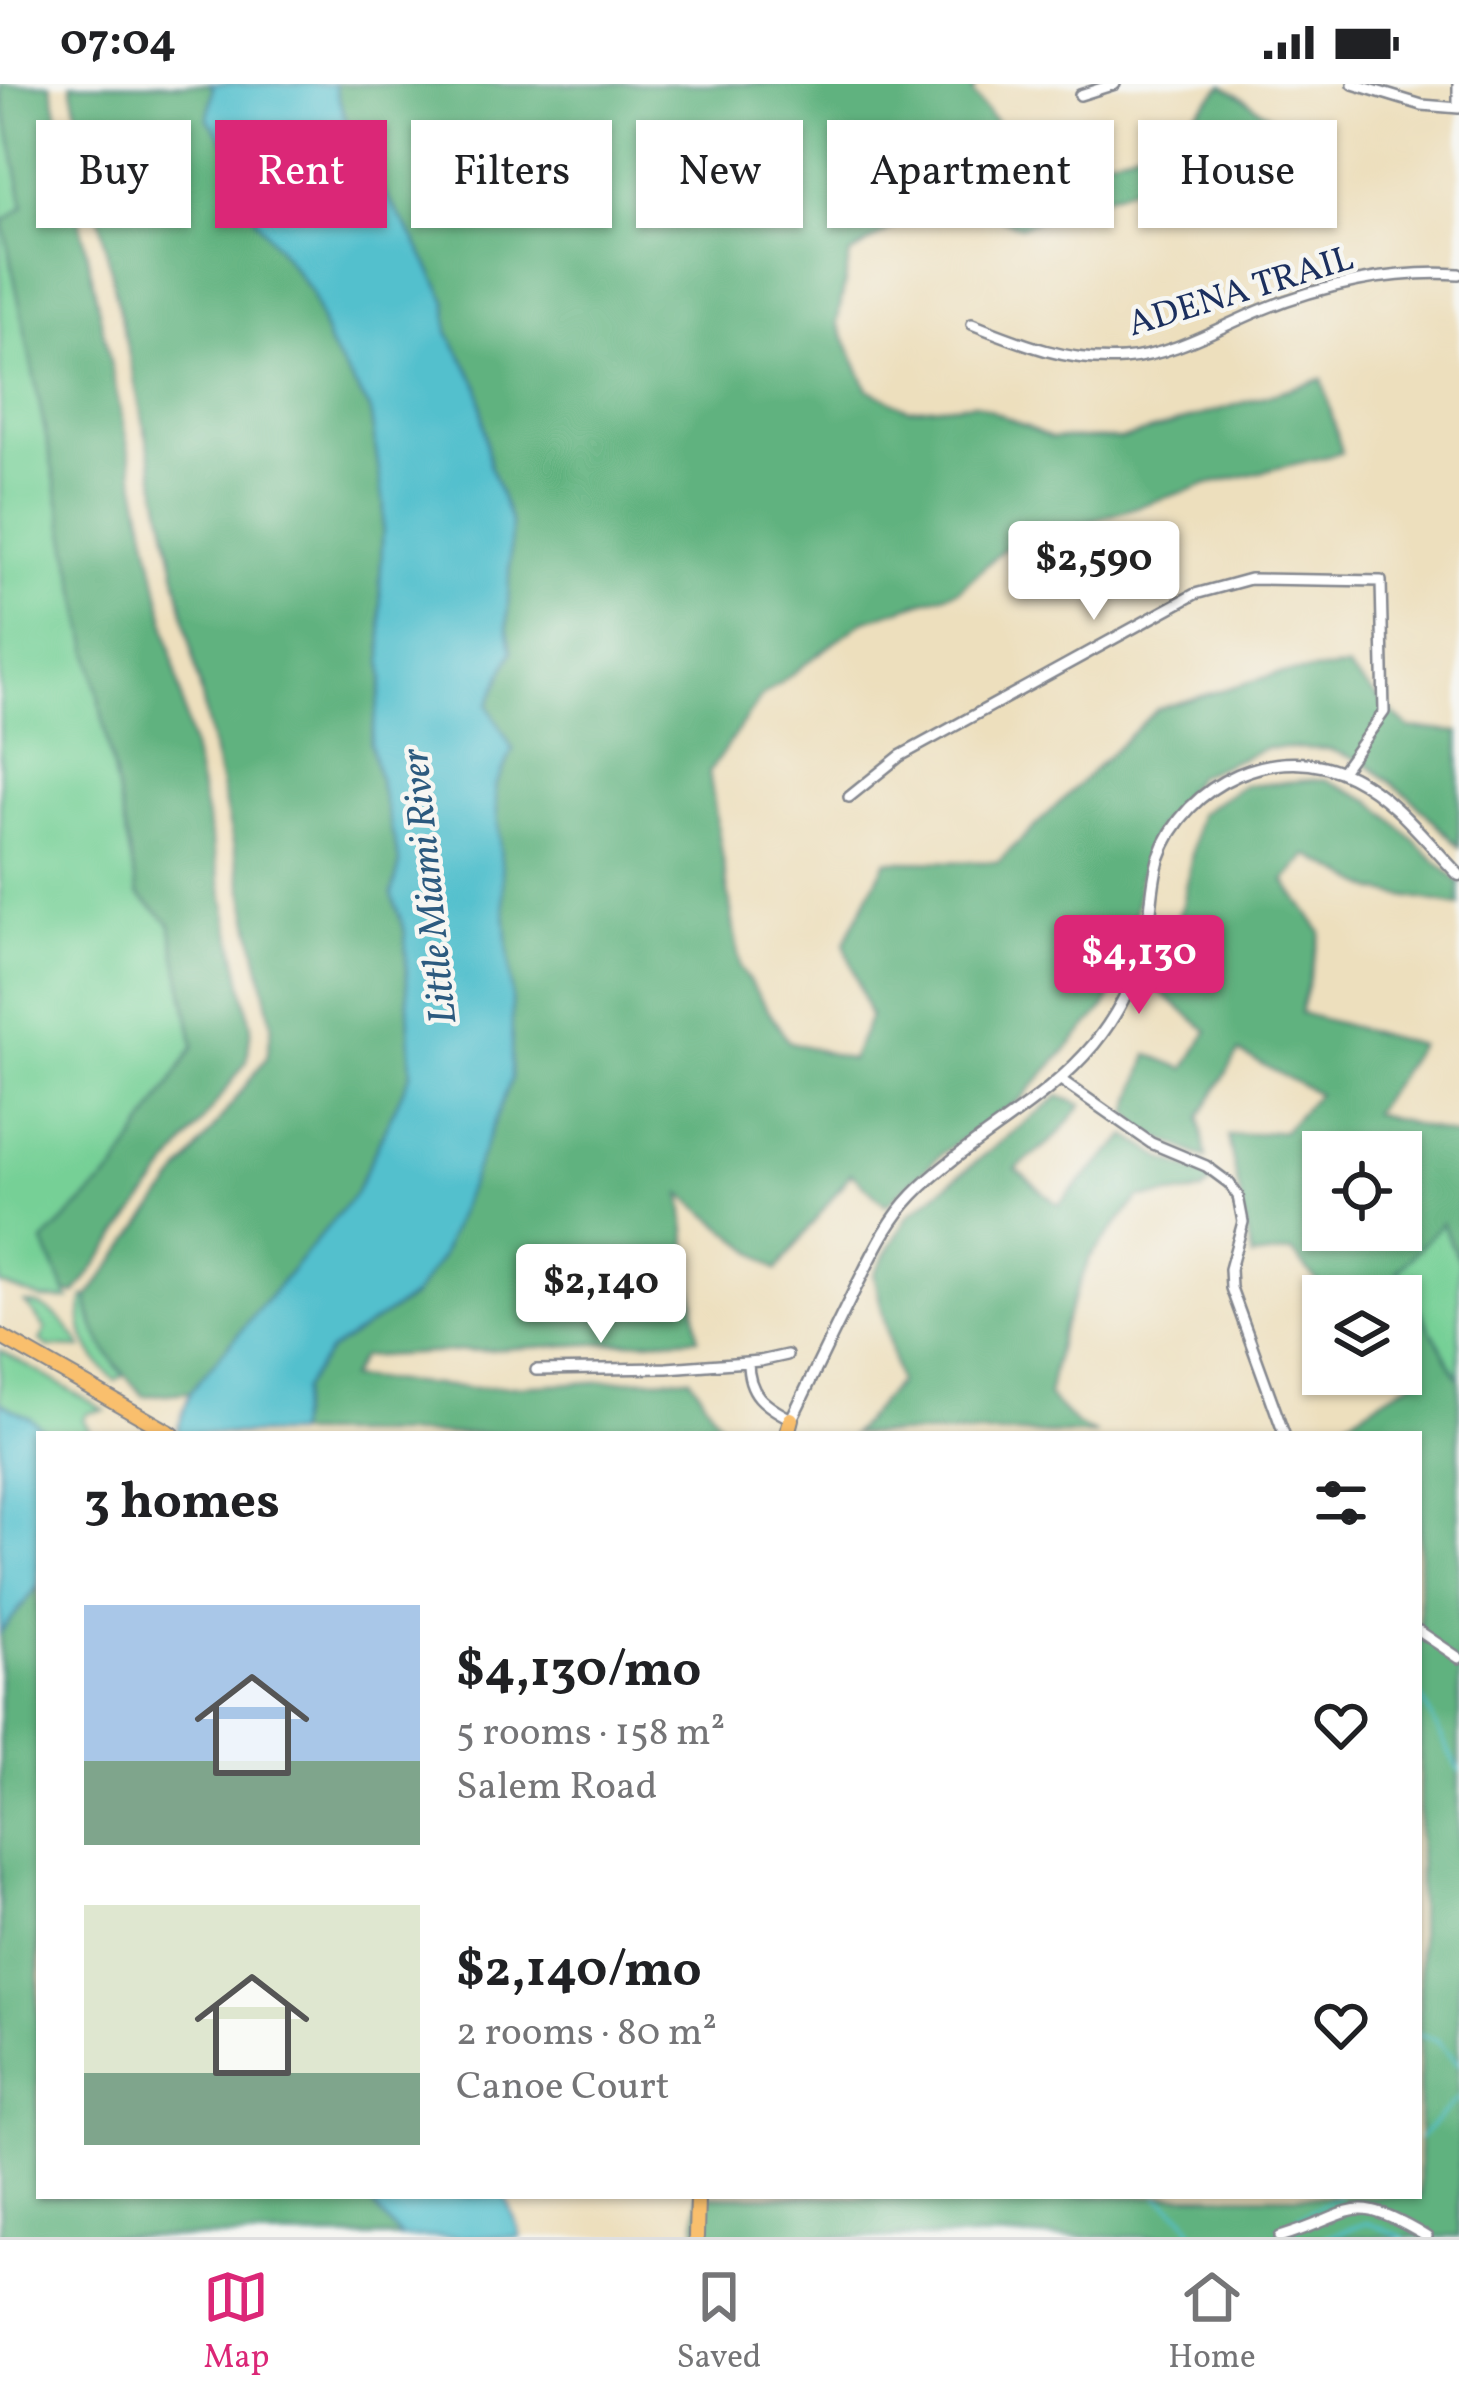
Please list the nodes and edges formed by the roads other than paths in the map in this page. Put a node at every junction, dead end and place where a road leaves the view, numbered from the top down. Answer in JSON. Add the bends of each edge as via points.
{"nodes":[{"id":1,"x":1115,"y":84,"type":"edge"},
{"id":2,"x":1353,"y":84,"type":"edge"},
{"id":3,"x":1458,"y":84,"type":"edge"},
{"id":4,"x":1080,"y":95,"type":"dead end"},
{"id":5,"x":1459,"y":108,"type":"edge"},
{"id":6,"x":1459,"y":274,"type":"edge"},
{"id":7,"x":972,"y":324,"type":"dead end"},
{"id":8,"x":1341,"y":772,"type":"junction"},
{"id":9,"x":850,"y":797,"type":"dead end"},
{"id":10,"x":1459,"y":874,"type":"edge"},
{"id":11,"x":1061,"y":1080,"type":"junction"},
{"id":12,"x":0,"y":1336,"type":"edge"},
{"id":13,"x":787,"y":1354,"type":"dead end"},
{"id":14,"x":748,"y":1361,"type":"junction"},
{"id":15,"x":536,"y":1370,"type":"dead end"},
{"id":16,"x":787,"y":1429,"type":"edge"},
{"id":17,"x":167,"y":1431,"type":"edge"},
{"id":18,"x":1283,"y":1431,"type":"edge"},
{"id":19,"x":1422,"y":1633,"type":"edge"},
{"id":20,"x":1459,"y":1658,"type":"edge"},
{"id":21,"x":697,"y":2199,"type":"edge"},
{"id":22,"x":696,"y":2237,"type":"edge"},
{"id":23,"x":1280,"y":2237,"type":"edge"},
{"id":24,"x":1427,"y":2237,"type":"edge"}],
"edges":[{"from":1,"to":4,"type":"street"},
{"from":2,"to":5,"type":"street"},
{"from":3,"to":5,"type":"street"},
{"from":6,"to":7,"type":"street","name":"ADENA TRAIL","via":[[1337,286],[1171,350],[1122,359],[1052,354]]},
{"from":8,"to":9,"type":"street","via":[[1384,712],[1382,581],[1250,580],[1195,594],[900,756]]},
{"from":8,"to":10,"type":"street","via":[[1384,798]]},
{"from":8,"to":11,"type":"street","via":[[1258,767],[1228,778],[1187,810],[1160,858],[1126,993]]},
{"from":11,"to":16,"type":"street","via":[[900,1209]]},
{"from":11,"to":18,"type":"street","via":[[1234,1190],[1243,1222],[1231,1288]]},
{"from":12,"to":17,"type":"main road"},
{"from":13,"to":14,"type":"street"},
{"from":14,"to":15,"type":"street"},
{"from":14,"to":16,"type":"street","via":[[754,1393]]},
{"from":19,"to":20,"type":"street"},
{"from":21,"to":22,"type":"main road"},
{"from":23,"to":24,"type":"street","via":[[1371,2208]]}]}
